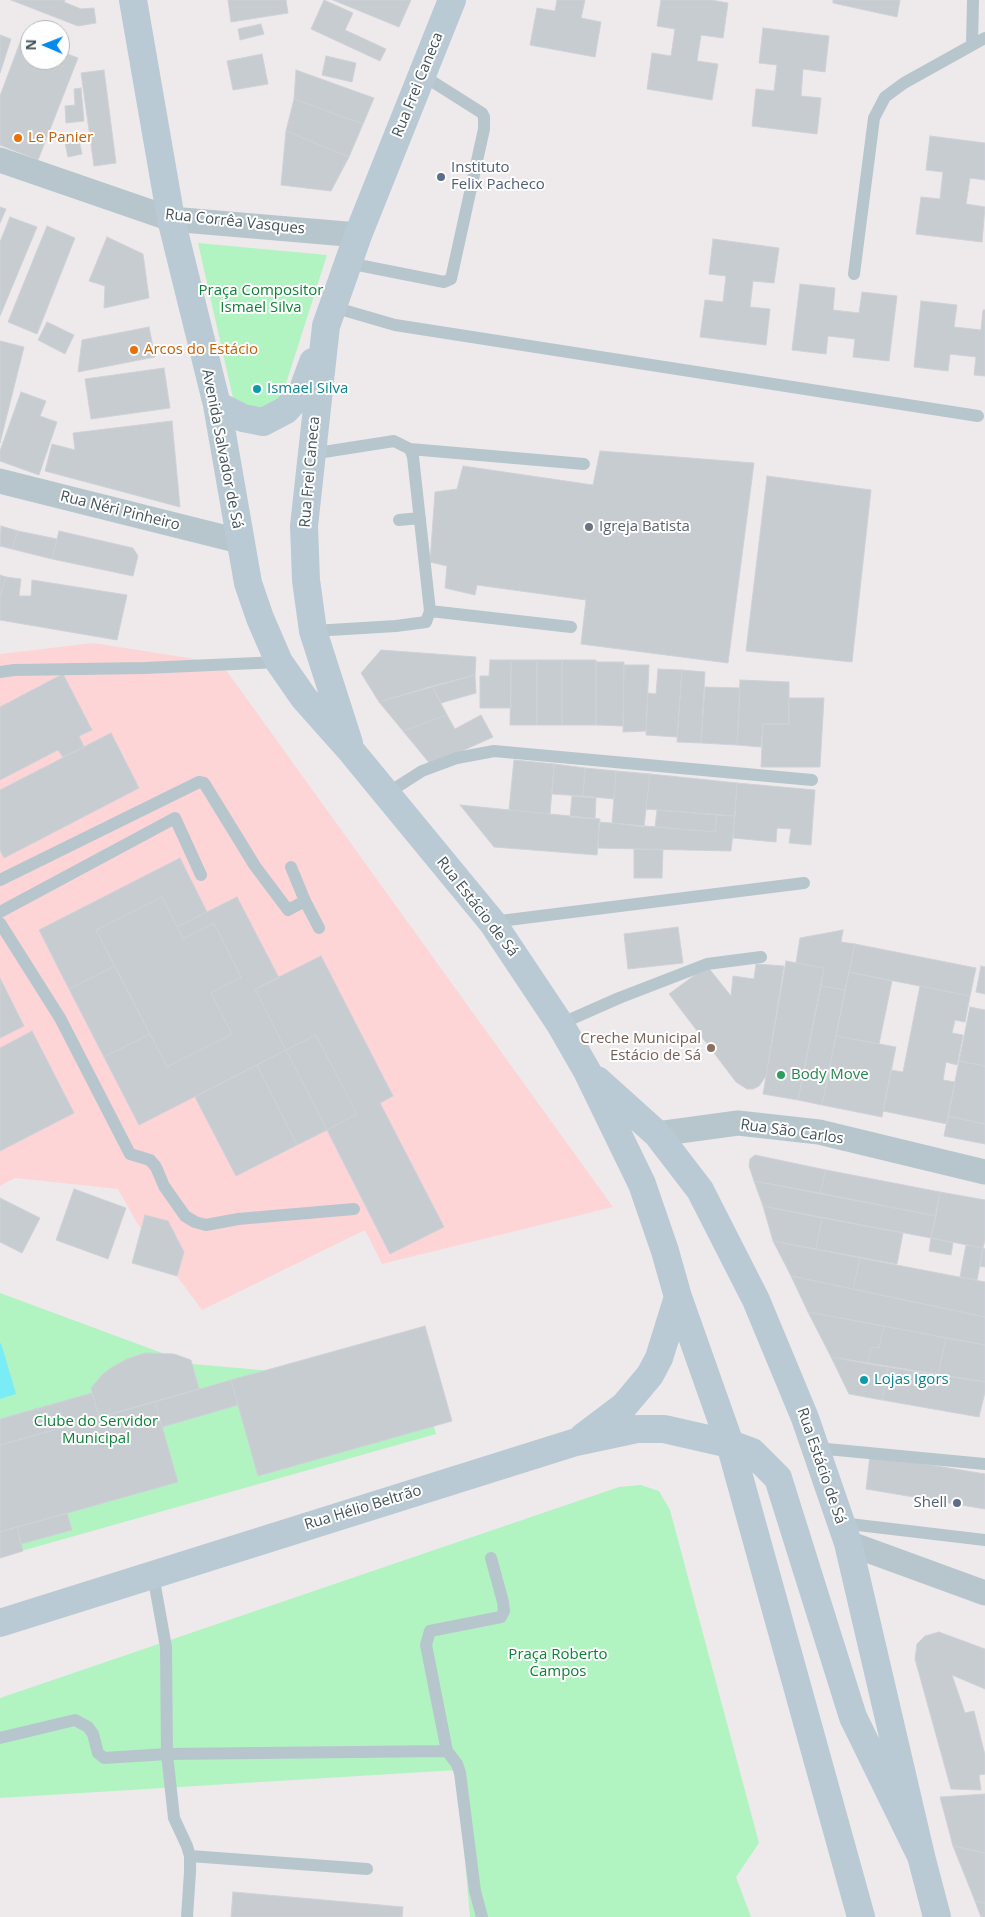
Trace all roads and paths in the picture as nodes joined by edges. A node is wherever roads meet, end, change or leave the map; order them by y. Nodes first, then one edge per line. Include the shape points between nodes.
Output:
1 (133, 0) edge
2 (452, 0) edge
3 (973, 0) edge
4 (985, 38) edge
5 (972, 45) junction
6 (422, 75) junction
7 (0, 160) edge
8 (171, 219) junction
9 (358, 235) junction
10 (348, 263) junction
11 (854, 274) dead end
12 (329, 316) junction
13 (216, 405) junction
14 (978, 416) dead end
15 (410, 449) junction
16 (311, 454) junction
17 (584, 464) dead end
18 (0, 481) edge
19 (420, 518) junction
20 (399, 520) dead end
21 (240, 540) junction
22 (430, 611) junction
23 (571, 627) dead end
24 (313, 631) junction
25 (279, 662) junction
26 (0, 672) edge
27 (352, 752) junction
28 (812, 780) dead end
29 (386, 794) junction
30 (291, 867) dead end
31 (201, 875) dead end
32 (0, 880) edge
33 (804, 883) dead end
34 (305, 901) junction
35 (0, 912) edge
36 (492, 922) junction
37 (0, 923) edge
38 (319, 928) dead end
39 (761, 957) dead end
40 (560, 1024) junction
41 (587, 1072) junction
42 (657, 1134) junction
43 (985, 1172) edge
44 (354, 1209) dead end
45 (678, 1297) junction
46 (576, 1442) junction
47 (730, 1444) junction
48 (816, 1448) junction
49 (985, 1464) edge
50 (845, 1533) junction
51 (985, 1540) edge
52 (491, 1558) dead end
53 (153, 1575) junction
54 (985, 1593) edge
55 (0, 1623) edge
56 (0, 1738) edge
57 (447, 1751) junction
58 (167, 1754) junction
59 (190, 1856) junction
60 (920, 1856) junction
61 (367, 1869) dead end
62 (187, 1917) edge
63 (482, 1917) edge
64 (861, 1917) edge
65 (937, 1917) edge

1 - 8 main road, Avenida Salvador de Sá
2 - 6 main road, Rua Frei Caneca
3 - 5 lane
4 - 5 lane
5 - 11 lane via 885,97 874,118
6 - 9 main road, Rua Frei Caneca
6 - 10 lane via 482,112 484,117 451,280 444,282
7 - 8 street, Rua Corrêa Vasques
8 - 9 street, Rua Corrêa Vasques
8 - 13 main road, Avenida Salvador de Sá
9 - 10 main road, Rua Frei Caneca
10 - 12 main road, Rua Frei Caneca
12 - 13 main road via 302,392 286,410 263,422 243,418
12 - 14 lane
12 - 16 main road, Rua Frei Caneca
13 - 21 main road, Avenida Salvador de Sá
15 - 16 lane via 394,441
15 - 17 lane
15 - 19 lane
16 - 24 main road, Rua Frei Caneca via 304,526 306,580
18 - 21 street, Rua Néri Pinheiro
19 - 20 lane
19 - 22 lane
21 - 25 main road, Avenida Salvador de Sá via 248,583
22 - 23 lane
22 - 24 lane via 426,622
24 - 27 main road, Rua Frei Caneca
25 - 26 lane
25 - 27 main road, Avenida Salvador de Sá via 304,698
27 - 29 main road, Rua Estácio de Sá
28 - 29 lane via 494,751 457,758 422,771
29 - 36 main road, Rua Estácio de Sá
30 - 34 lane
31 - 35 lane via 175,818
32 - 34 lane via 199,782 204,783 255,866 288,910
33 - 36 lane
34 - 38 lane
36 - 40 main road, Rua Estácio de Sá
37 - 44 lane via 60,1018 130,1154 150,1160 185,1216 206,1225 238,1219
39 - 40 lane via 708,964
40 - 41 main road, Rua Estácio de Sá
41 - 42 main road, Rua Estácio de Sá
41 - 45 main road, Rua Estácio de Sá via 642,1184
42 - 43 street, Rua São Carlos via 738,1123 819,1132
42 - 48 main road, Rua Estácio de Sá via 700,1190 745,1278
45 - 46 main road via 659,1358 650,1375 624,1406
45 - 47 main road, Rua Estácio de Sá
46 - 47 main road, Rua Hélio Beltrão via 637,1429 664,1429
46 - 53 main road, Rua Hélio Beltrão
47 - 60 main road, Rua Hélio Beltrão via 752,1452 778,1478 853,1717
47 - 64 main road, Rua Estácio de Sá
48 - 49 lane
48 - 50 main road, Rua Estácio de Sá
50 - 51 lane
50 - 54 street
50 - 60 main road, Rua Estácio de Sá
52 - 57 lane via 503,1602 501,1617 430,1631 426,1644
53 - 55 main road, Rua Hélio Beltrão
53 - 58 lane via 166,1647
56 - 58 lane via 75,1720 88,1727 98,1753 104,1758
57 - 58 lane
57 - 63 lane via 460,1773 475,1891
58 - 59 lane via 174,1818
59 - 61 lane
59 - 62 lane
60 - 65 main road, Rua Estácio de Sá

